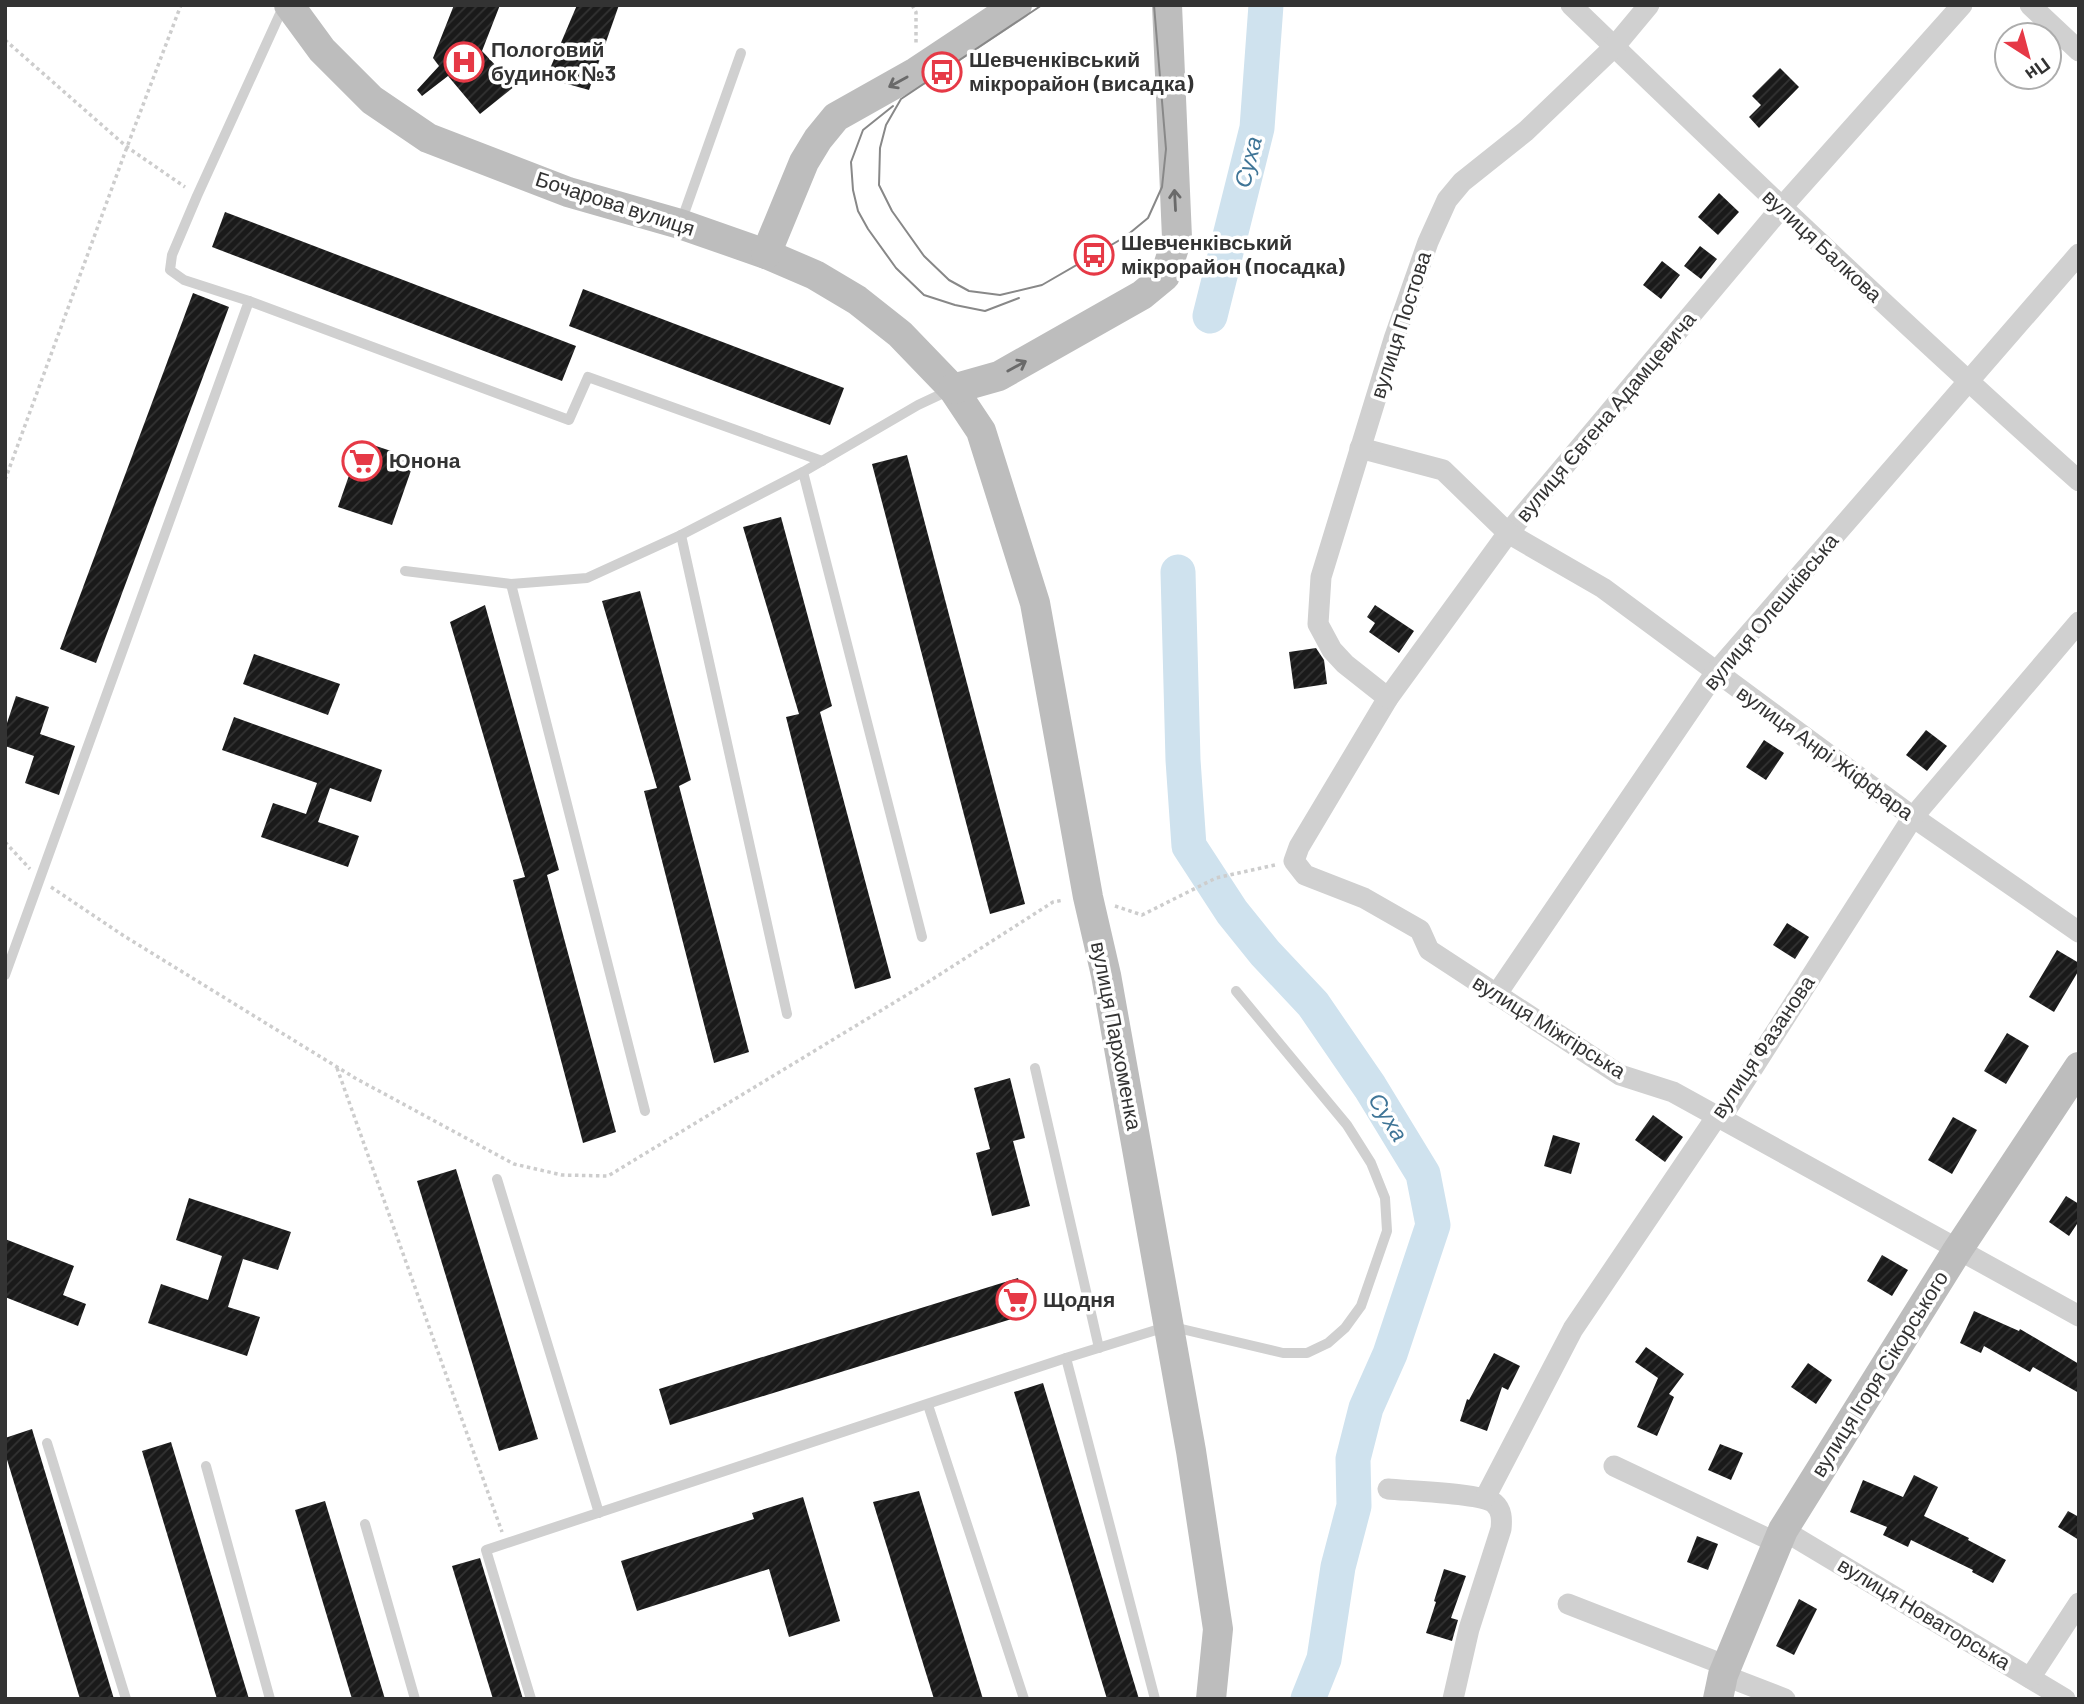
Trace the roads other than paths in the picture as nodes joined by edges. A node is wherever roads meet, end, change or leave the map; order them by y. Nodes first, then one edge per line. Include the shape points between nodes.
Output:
1 (287, 5) edge
2 (1017, 5) edge
3 (1167, 5) edge
4 (1571, 5) edge
5 (1649, 5) edge
6 (1962, 5) edge
7 (2030, 5) edge
8 (1614, 47) junction
9 (2079, 51) edge
10 (741, 53) dead end
11 (1781, 208) junction
12 (680, 225) junction
13 (766, 254) junction
14 (2079, 254) edge
15 (249, 301) junction
16 (1968, 383) junction
17 (953, 389) junction
18 (1360, 448) junction
19 (822, 461) junction
20 (803, 472) junction
21 (2079, 481) edge
22 (1508, 533) junction
23 (681, 535) junction
24 (405, 570) dead end
25 (512, 584) junction
26 (2079, 622) edge
27 (1716, 672) junction
28 (1388, 698) junction
29 (1913, 817) junction
30 (1294, 861) joint
31 (2079, 932) edge
32 (922, 937) dead end
33 (5, 975) edge
34 (1236, 991) dead end
35 (1496, 995) junction
36 (787, 1014) dead end
37 (2079, 1067) edge
38 (1035, 1068) dead end
39 (645, 1111) dead end
40 (1717, 1116) junction
41 (497, 1179) dead end
42 (1957, 1251) junction
43 (2079, 1316) edge
44 (1169, 1326) junction
45 (1099, 1348) junction
46 (1066, 1358) junction
47 (928, 1405) junction
48 (47, 1443) dead end
49 (206, 1466) dead end
50 (1614, 1466) dead end
51 (1388, 1489) dead end
52 (1485, 1498) junction
53 (599, 1513) junction
54 (365, 1524) dead end
55 (1780, 1536) junction
56 (2079, 1603) edge
57 (1568, 1604) dead end
58 (2030, 1678) junction
59 (1723, 1680) edge
60 (126, 1699) edge
61 (270, 1699) edge
62 (415, 1699) edge
63 (531, 1699) edge
64 (1024, 1699) edge
65 (1154, 1699) edge
66 (1211, 1699) edge
67 (1453, 1699) edge
68 (1785, 1699) edge
69 (2065, 1699) edge

1 - 12 street, Бочарова вулиця via 372,100 428,138 568,192
1 - 15 lane via 197,195 170,270 184,280
2 -> 13 street via 916,72 836,117 804,162
17 -> 3 street via 999,376 1142,295 1165,276 1177,238
4 - 8 street, вулиця Балкова
5 - 8 street, вулиця Постова
6 - 11 street, вулиця Євгена Адамцевича
7 - 9 street
8 - 11 street, вулиця Балкова
8 - 18 street, вулиця Постова via 1447,200 1394,339
10 - 12 lane
11 - 16 street, вулиця Балкова
11 - 22 street, вулиця Євгена Адамцевича
12 - 13 street, Бочарова вулиця
13 - 17 street, Бочарова вулиця via 857,300 901,334
14 - 16 street, вулиця Олешківська
15 - 19 lane via 569,420 587,377
15 - 33 lane
16 - 21 street, вулиця Балкова
16 - 27 street, вулиця Олешківська
17 - 19 lane
17 - 44 street, вулиця Пархоменка via 981,431 1035,603
18 - 22 street, вулиця Анрі Жіффара via 1443,470
18 - 28 street, вулиця Постова via 1321,577 1318,625 1345,664
19 - 20 lane
20 - 23 lane
20 - 32 lane
22 - 27 street, вулиця Анрі Жіффара via 1603,588
22 - 28 street, вулиця Євгена Адамцевича
23 - 25 lane via 587,578
23 - 36 lane
24 - 25 lane
25 - 39 lane
26 - 29 street, вулиця Фазанова
27 - 29 street, вулиця Анрі Жіффара
27 - 35 street, вулиця Олешківська
28 - 30 street, вулиця Євгена Адамцевича
29 - 31 street, вулиця Анрі Жіффара
29 - 40 street, вулиця Фазанова via 1726,1110
30 - 35 street, вулиця Міжгірська via 1305,875 1364,898 1420,930 1429,950
34 - 44 lane via 1347,1125 1371,1163 1385,1198 1387,1231 1361,1306 1328,1343 1307,1353 1283,1353
35 - 40 street, вулиця Міжгірська via 1620,1075 1673,1091
37 - 42 street, вулиця Ігоря Сікорського
38 - 45 lane
40 - 42 street, вулиця Міжгірська
40 - 52 street, вулиця Фазанова via 1573,1329
41 - 53 lane
42 - 43 street, вулиця Міжгірська
42 - 55 street, вулиця Ігоря Сікорського
44 - 45 lane
44 - 66 street, вулиця Пархоменка via 1218,1629
45 - 46 lane
46 - 47 lane
46 - 65 lane
47 - 53 lane
47 - 64 lane
48 - 60 lane
49 - 61 lane
50 - 55 street, вулиця Новаторська
51 - 52 street
52 - 67 street via 1499,1509 1501,1529 1469,1629
53 - 63 lane via 486,1550
54 - 62 lane
55 - 58 street, вулиця Новаторська
55 - 59 street, вулиця Ігоря Сікорського
56 - 58 street
57 - 59 street
58 - 69 street, вулиця Новаторська
59 - 68 street

